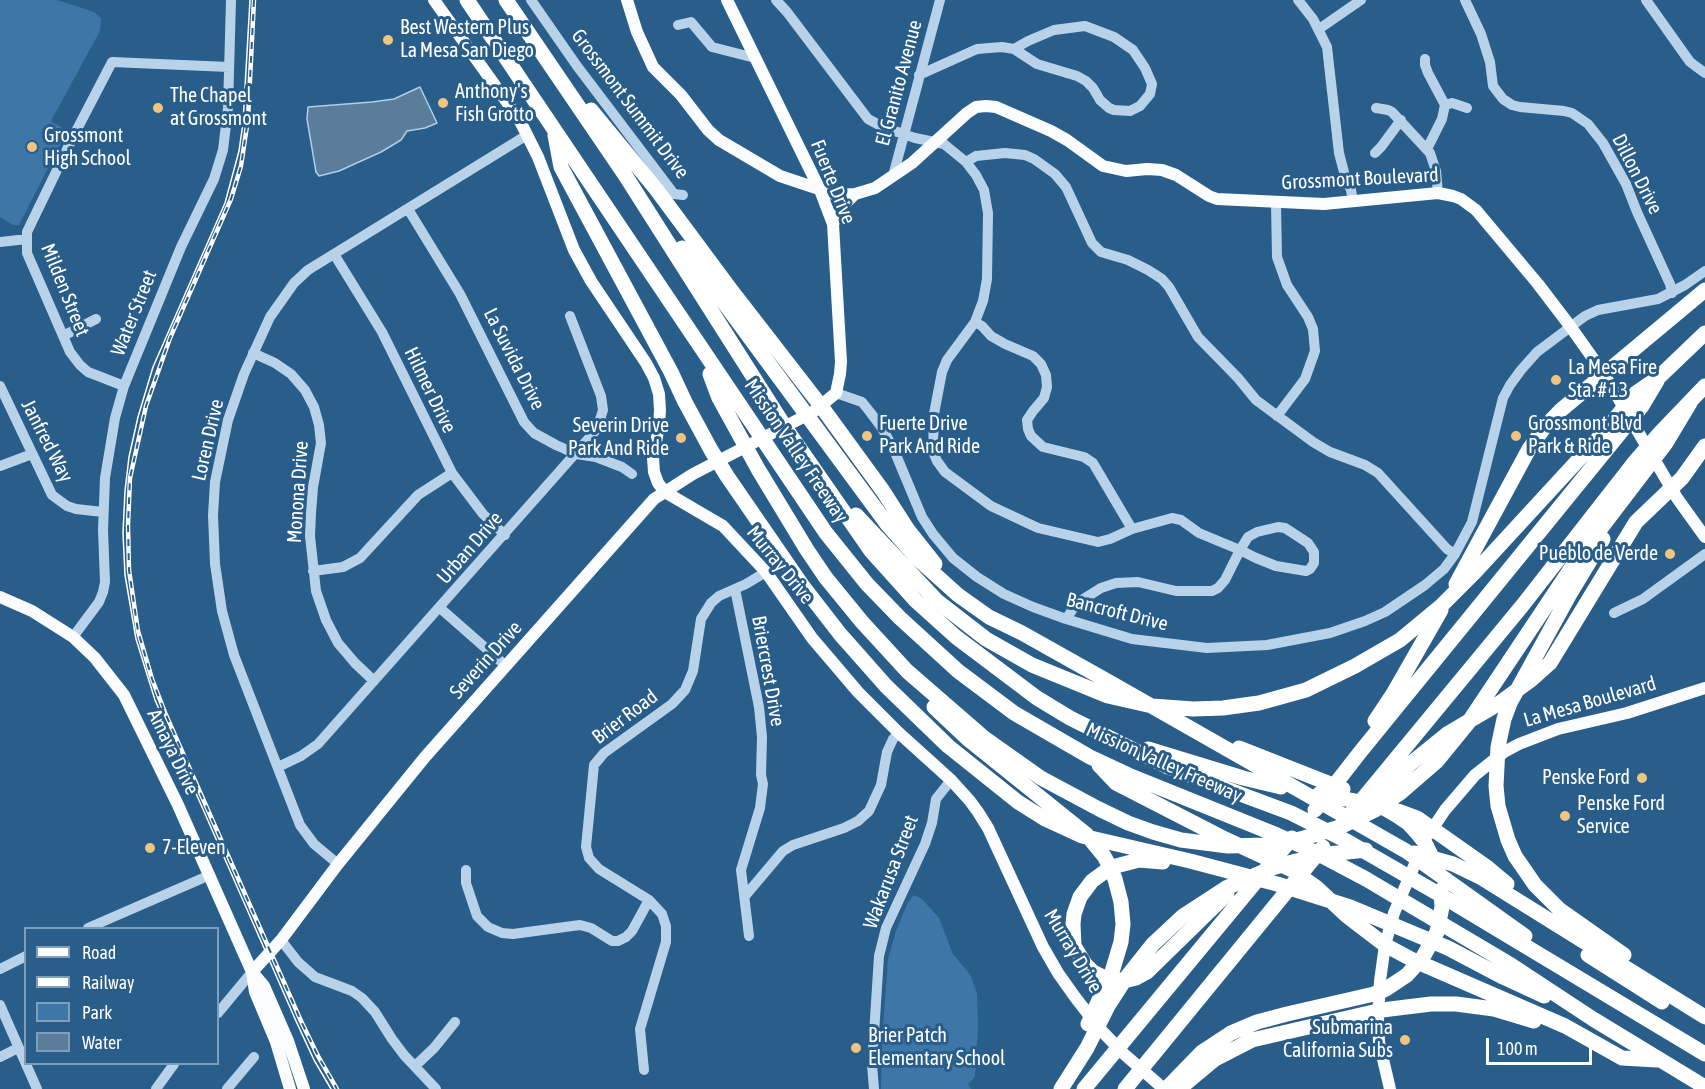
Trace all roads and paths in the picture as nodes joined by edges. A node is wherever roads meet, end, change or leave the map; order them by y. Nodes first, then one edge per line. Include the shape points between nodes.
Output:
1 (231, 0) edge
2 (434, 0) edge
3 (467, 0) edge
4 (506, 0) edge
5 (531, 0) edge
6 (627, 0) edge
7 (727, 0) edge
8 (776, 0) edge
9 (940, 0) edge
10 (1298, 0) edge
11 (1361, 0) edge
12 (1465, 0) edge
13 (1646, 0) edge
14 (678, 25) dead end
15 (1319, 29) junction
16 (532, 37) junction
17 (1014, 49) junction
18 (755, 58) junction
19 (1425, 59) dead end
20 (229, 67) junction
21 (1705, 73) edge
22 (920, 75) junction
23 (1445, 105) junction
24 (1376, 108) dead end
25 (1467, 108) dead end
26 (1401, 120) junction
27 (554, 130) junction
28 (904, 134) junction
29 (527, 135) junction
30 (935, 142) junction
31 (1427, 149) junction
32 (1375, 153) dead end
33 (966, 162) junction
34 (625, 175) junction
35 (893, 176) junction
36 (820, 190) junction
37 (1438, 193) junction
38 (855, 194) junction
39 (683, 195) dead end
40 (1353, 201) junction
41 (1276, 203) junction
42 (408, 209) junction
43 (833, 224) junction
44 (27, 238) junction
45 (0, 242) edge
46 (334, 254) junction
47 (1705, 271) edge
48 (1705, 290) edge
49 (1672, 293) junction
50 (570, 316) dead end
51 (96, 319) dead end
52 (975, 322) junction
53 (1570, 326) junction
54 (1705, 333) edge
55 (63, 336) junction
56 (700, 348) junction
57 (253, 353) junction
58 (1604, 374) junction
59 (0, 386) edge
60 (124, 386) junction
61 (1705, 386) edge
62 (836, 393) junction
63 (817, 409) junction
64 (1277, 416) junction
65 (1607, 438) junction
66 (1663, 439) junction
67 (1705, 446) edge
68 (32, 454) junction
69 (576, 454) junction
70 (718, 461) junction
71 (0, 466) edge
72 (814, 468) junction
73 (452, 473) junction
74 (632, 474) dead end
75 (1634, 485) junction
76 (1671, 489) junction
77 (665, 492) junction
78 (103, 512) junction
79 (1132, 529) junction
80 (505, 535) junction
81 (1705, 537) edge
82 (1240, 550) junction
83 (1455, 554) junction
84 (1705, 554) edge
85 (313, 571) junction
86 (766, 572) junction
87 (735, 589) junction
88 (0, 597) edge
89 (440, 608) junction
90 (1614, 613) dead end
91 (1066, 620) junction
92 (1022, 633) junction
93 (72, 637) junction
94 (880, 643) junction
95 (506, 666) junction
96 (374, 681) junction
97 (1705, 688) edge
98 (1164, 714) junction
99 (899, 734) junction
100 (1105, 736) junction
101 (1361, 751) junction
102 (1090, 757) junction
103 (278, 767) junction
104 (951, 780) junction
105 (1315, 811) junction
106 (1432, 828) junction
107 (1330, 838) junction
108 (338, 864) junction
109 (1213, 867) junction
110 (466, 870) dead end
111 (210, 875) junction
112 (745, 896) junction
113 (649, 900) junction
114 (90, 927) edge
115 (749, 936) dead end
116 (281, 940) junction
117 (1385, 945) junction
118 (24, 957) edge
119 (0, 969) edge
120 (252, 972) junction
121 (0, 1005) edge
122 (1705, 1010) edge
123 (219, 1012) edge
124 (1705, 1017) edge
125 (1593, 1019) junction
126 (1648, 1021) junction
127 (455, 1022) dead end
128 (1705, 1029) edge
129 (1084, 1044) junction
130 (1598, 1045) junction
131 (18, 1048) junction
132 (1705, 1054) edge
133 (0, 1057) edge
134 (254, 1057) dead end
135 (24, 1061) edge
136 (1662, 1061) junction
137 (26, 1065) edge
138 (173, 1065) edge
139 (415, 1066) junction
140 (644, 1070) dead end
141 (1190, 1072) junction
142 (1705, 1087) edge
143 (37, 1089) edge
144 (156, 1089) edge
145 (227, 1089) edge
146 (290, 1089) edge
147 (304, 1089) edge
148 (436, 1089) edge
149 (874, 1089) edge
150 (1060, 1089) edge
151 (1084, 1089) edge
152 (1125, 1089) edge
153 (1165, 1089) edge
154 (1179, 1089) edge
155 (1390, 1089) edge

1 - 20 street, Water Street
2 - 29 main road
3 - 27 highway, Mission Valley Freeway
4 - 16 highway, Mission Valley Freeway
5 - 39 street, Grossmont Summit Drive via 674,194
6 - 36 main road, Grossmont Boulevard via 652,67 681,95 708,130 780,176
7 - 18 main road, Fuerte Drive
8 - 28 street via 864,115 878,125
9 - 22 street, El Granito Avenue
10 - 15 street
11 - 15 street
12 - 49 street, Dillon Drive via 1490,62 1493,86 1503,99 1520,107 1572,113 1604,143 1626,184
13 - 21 street via 1690,62
14 - 18 street via 691,22 712,48
15 - 40 street via 1328,54 1339,153
16 - 34 highway, Mission Valley Freeway
16 - 63 highway via 656,189
17 - 17 street via 1037,64 1077,76 1114,110 1137,108 1148,99 1152,89 1133,50 1096,29 1085,26 1053,30
17 - 22 street via 977,49
18 - 36 main road, Fuerte Drive
19 - 23 street
20 - 44 street, Milden Street via 111,62 30,224
20 - 60 street, Water Street via 223,150 214,180 181,246
22 - 28 street, El Granito Avenue
23 - 25 street
23 - 31 street
24 - 26 street via 1388,110
26 - 31 street
26 - 32 street
27 - 56 highway, Mission Valley Freeway
27 - 70 highway via 561,167
28 - 30 street
28 - 35 street, El Granito Avenue
29 - 42 street, Loren Drive
29 - 77 main road via 574,250 654,378 660,426 654,472
30 - 33 street via 950,147
30 - 35 main road, Grossmont Boulevard
30 - 41 main road, Grossmont Boulevard via 971,110 991,106 1051,131 1103,166 1126,171 1162,170 1217,199
31 - 37 street
33 - 52 street via 984,190 988,213 987,279
33 - 64 street via 976,156 1025,155 1055,174 1066,187 1092,243 1101,252 1128,260 1162,279 1203,343
34 - 72 highway, Mission Valley Freeway
34 - 92 highway via 899,539 958,594 989,617
35 - 38 main road, Grossmont Boulevard via 875,188
36 - 38 main road, Grossmont Boulevard via 837,195
36 - 43 main road, Fuerte Drive
37 - 40 main road, Grossmont Boulevard
37 - 53 main road, Grossmont Boulevard via 1454,196 1476,210
38 - 43 main road via 840,208
40 - 41 main road, Grossmont Boulevard
41 - 64 street via 1277,257 1287,285 1313,329 1315,351 1305,379
42 - 46 street, Loren Drive
42 - 69 street, La Suvida Drive via 460,294 524,422 534,433
43 - 62 main road, Fuerte Drive via 841,362
44 - 45 street
44 - 55 street, Milden Street via 27,253
46 - 57 street, Loren Drive via 289,289
46 - 73 street, Hilmer Drive via 381,332
47 - 49 street, Bancroft Drive
48 - 58 highway
49 - 53 street, Bancroft Drive via 1598,310
50 - 69 street, Urban Drive via 603,403 597,429
51 - 55 street
52 - 79 street via 990,336 1033,356 1041,364 1047,387 1028,420 1031,436 1043,447 1093,463
52 - 79 street via 942,372 933,419 934,454 941,467 991,507 1038,528 1098,542
53 - 58 main road, Grossmont Boulevard
53 - 83 street, Bancroft Drive via 1538,352 1510,385 1500,408 1472,522
54 - 65 highway via 1658,378
55 - 60 street, Milden Street via 80,365 96,376
56 - 94 highway via 719,398 788,520 826,578
56 - 102 highway, Mission Valley Freeway via 826,533 867,584 958,671 1014,713
57 - 85 street, Monona Drive via 275,363 299,382 318,418 320,452 310,513
57 - 103 street, Loren Drive via 228,420 220,455 215,482 214,545 220,602 231,644
58 - 76 main road, Grossmont Boulevard
58 - 101 highway via 1561,410 1529,449 1404,676 1366,735
59 - 68 street, Janfred Way
60 - 78 street, Water Street via 105,478
61 - 66 highway
62 - 63 main road, Severin Drive
62 - 91 street, Bancroft Drive via 862,402 870,412 894,450 922,517 953,558 1004,594
63 - 70 main road, Severin Drive
63 - 92 highway via 939,569 976,603
64 - 83 street via 1321,447 1378,473
65 - 72 highway via 1441,606 1400,640 1306,690 1223,708 1152,706 1108,696 1032,665 986,639 937,601
65 - 101 highway
66 - 75 highway
66 - 107 highway via 1633,464 1522,606
67 - 76 highway
68 - 71 street
68 - 78 street, Janfred Way via 52,495 76,509
69 - 74 street, La Suvida Drive via 604,460
69 - 80 street, Urban Drive
70 - 77 main road, Severin Drive
70 - 109 highway via 840,634 911,712 966,761 1018,802 1082,836
72 - 100 highway, Mission Valley Freeway via 871,551 956,638 1037,698
73 - 80 street, Hilmer Drive via 483,514
73 - 85 street via 418,495 360,558 343,567
75 - 94 highway via 1576,561 1454,742 1420,778 1375,810 1304,838 1228,846 1181,840 1128,823 1041,778 983,737
75 - 122 highway via 1510,703 1498,747 1497,796 1502,824 1515,856 1549,900
76 - 81 main road, Grossmont Boulevard
76 - 107 highway via 1636,522 1550,663 1498,704 1447,734
77 - 86 main road, Murray Drive via 723,526
77 - 95 main road, Severin Drive
78 - 93 street, Water Street via 103,592
79 - 82 street via 1177,519
80 - 89 street, Urban Drive
82 - 82 street via 1276,566 1306,572 1315,559 1311,545 1278,527 1248,537
82 - 91 street via 1225,580 1212,591 1116,583 1077,603
83 - 91 street, Bancroft Drive via 1425,585 1384,612 1349,627 1295,641 1207,648 1132,639
84 - 90 street via 1643,599
85 - 96 street, Monona Drive via 321,608 332,632 346,654
86 - 87 street, Brier Road
86 - 99 main road, Murray Drive via 812,638
87 - 112 street, Briercrest Drive via 762,737 760,808 741,870
87 - 113 street, Brier Road via 715,599 703,615 693,671 681,695 604,753 594,765 586,847 589,858
88 - 93 main road, Amaya Drive via 32,611
89 - 95 street
89 - 96 street, Urban Drive
92 - 98 highway
93 - 111 main road, Amaya Drive via 95,658 124,695
94 - 129 highway via 913,687 947,720 1074,823 1104,855 1122,910 1121,942
95 - 108 main road, Severin Drive
96 - 103 street, Urban Drive via 318,744
97 - 106 main road, La Mesa Boulevard via 1627,713 1558,729 1519,744 1475,776
98 - 106 highway via 1255,755 1417,818
98 - 126 highway via 1430,867 1523,934 1587,973
99 - 104 main road, Murray Drive
99 - 112 street via 887,752 881,785 869,811 844,828 783,851
100 - 126 highway, Mission Valley Freeway via 1168,766 1291,813 1370,853
100 - 141 highway via 1243,778 1384,808 1408,823 1425,843 1436,866 1442,907 1437,932 1407,975 1374,994 1257,1022 1231,1033 1203,1052
101 - 105 highway
102 - 117 highway via 1116,783 1292,870
102 - 125 highway, Mission Valley Freeway via 1315,852 1511,965
103 - 108 street, Loren Drive via 303,832
104 - 149 street, Wakarusa Street via 936,799 925,844 891,916 881,948 874,1018
104 - 153 main road, Murray Drive via 978,812 1042,947 1075,997 1124,1054
105 - 109 highway via 1147,972 1124,981 1102,977 1085,964 1074,946 1073,924 1076,907 1092,880 1107,870 1139,860
105 - 151 highway
106 - 117 main road, La Mesa Boulevard via 1405,884
106 - 128 highway via 1488,868 1576,947
107 - 152 highway
108 - 116 main road, Severin Drive
109 - 125 highway via 1350,907 1422,936
110 - 113 street via 466,883 477,916 502,933 580,925 618,941 632,931
111 - 114 street
111 - 120 main road, Amaya Drive
112 - 115 street, Briercrest Drive
113 - 140 street, Brier Road via 662,914 667,934 640,1029
116 - 120 main road, Severin Drive
116 - 139 street via 315,976 362,998
117 - 130 highway via 1565,1026
117 - 155 main road, La Mesa Boulevard via 1378,1019
118 - 119 street
120 - 123 street, Severin Drive
120 - 146 main road, Amaya Drive via 255,992
120 - 147 main road, Amaya Drive via 264,986
121 - 131 street
124 - 129 highway via 1468,870 1424,855 1358,851 1272,868 1226,888 1183,916 1153,944 1126,978
125 - 136 highway, Mission Valley Freeway
126 - 132 highway, Mission Valley Freeway
127 - 139 street
129 - 150 highway
130 - 136 highway via 1622,1058
130 - 141 highway via 1494,1009 1431,1004 1382,1010 1252,1040
131 - 133 street
131 - 135 street
134 - 145 street
136 - 142 highway, Mission Valley Freeway
137 - 143 street
138 - 144 street
139 - 148 street
141 - 153 highway
141 - 154 highway

